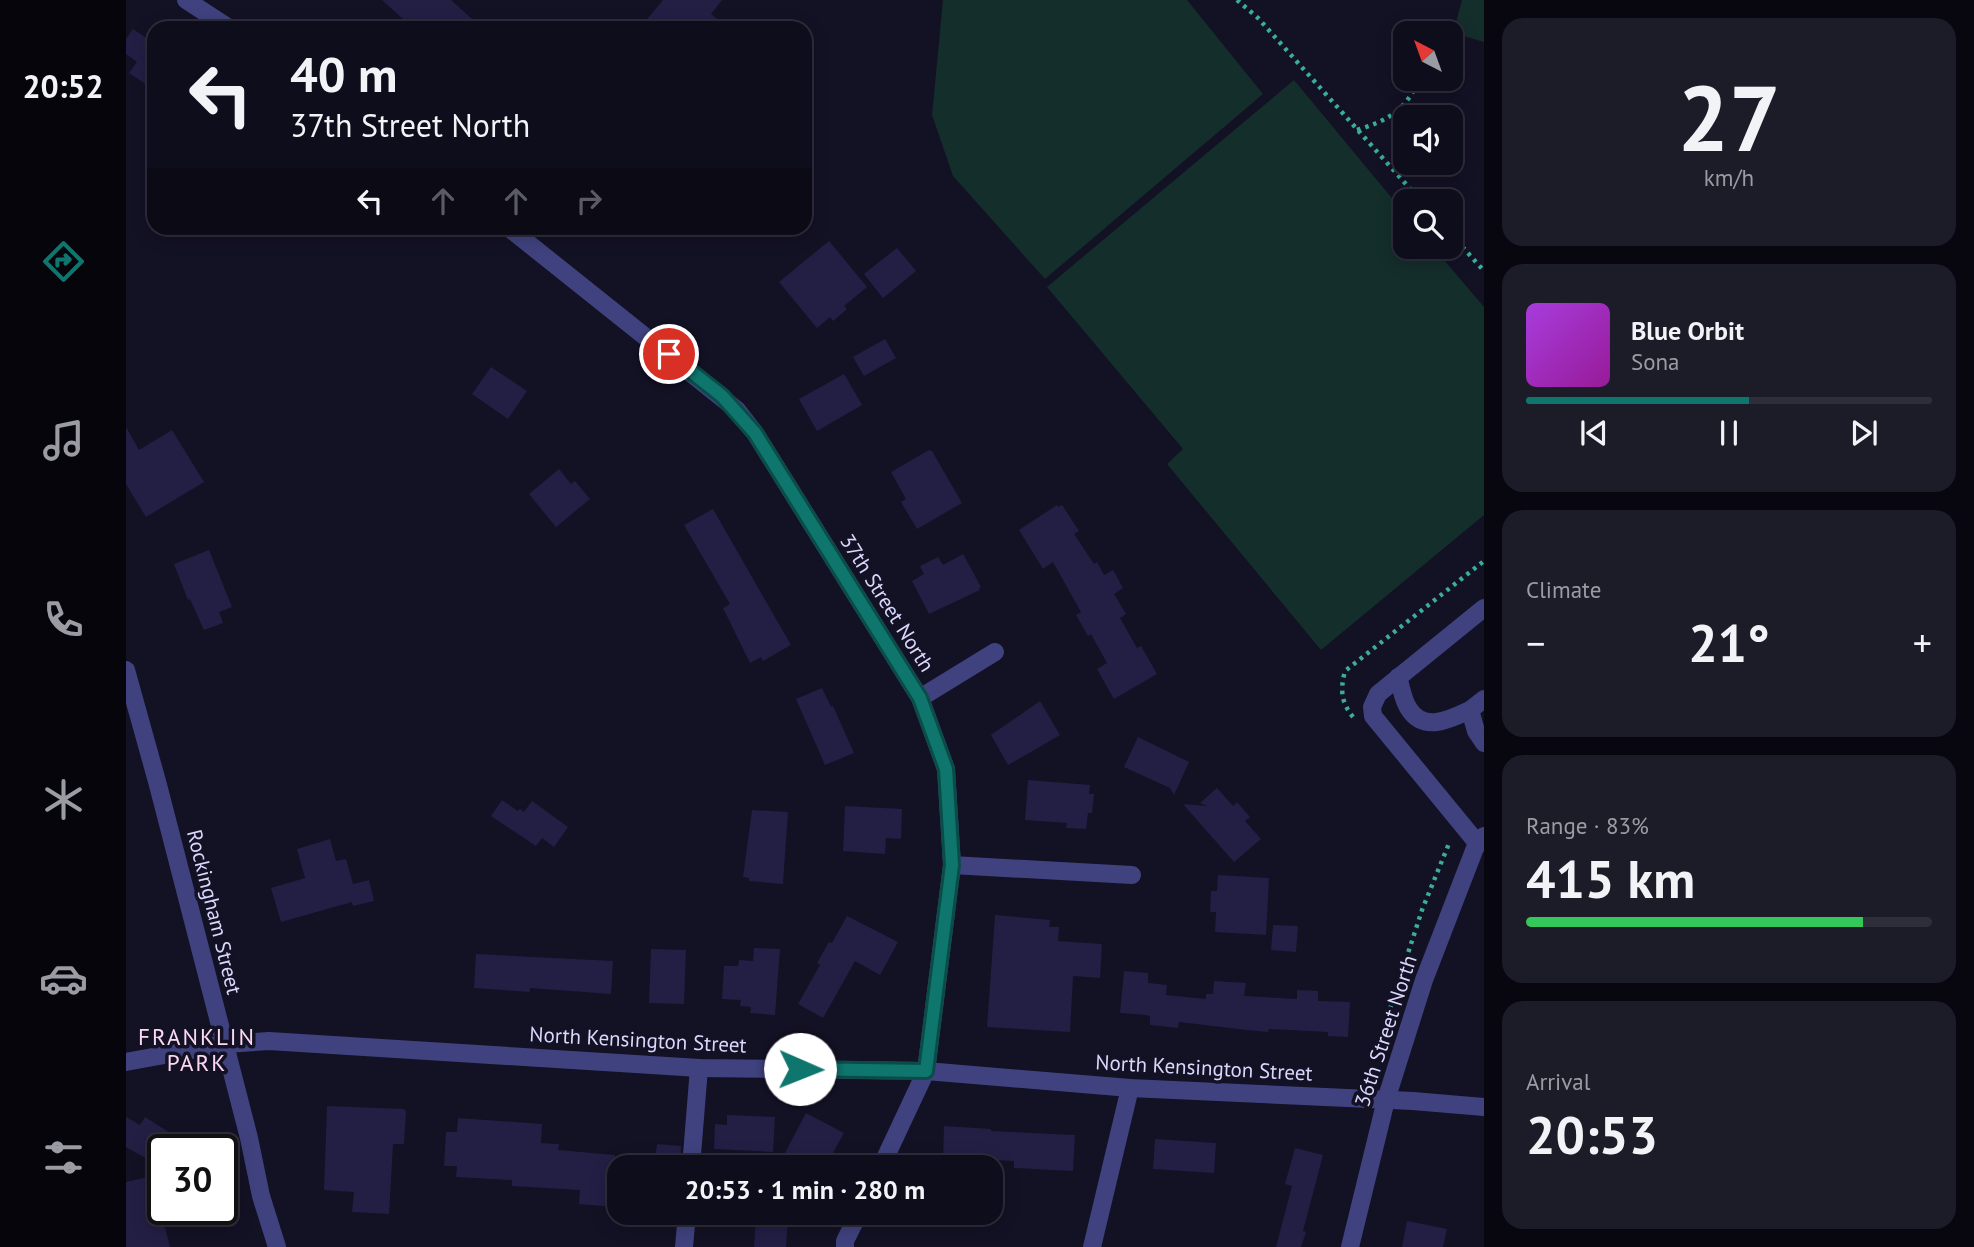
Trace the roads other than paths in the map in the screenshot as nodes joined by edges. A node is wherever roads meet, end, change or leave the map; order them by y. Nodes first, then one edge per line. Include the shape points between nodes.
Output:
1 (186, 0) edge
2 (218, 21) edge
3 (518, 235) edge
4 (1484, 608) edge
5 (995, 652) dead end
6 (126, 670) edge
7 (1398, 677) junction
8 (920, 698) junction
9 (1477, 704) edge
10 (1484, 743) edge
11 (1481, 840) edge
12 (952, 865) junction
13 (1132, 875) dead end
14 (225, 1044) junction
15 (126, 1062) edge
16 (699, 1068) junction
17 (926, 1071) junction
18 (1130, 1088) junction
19 (1386, 1100) junction
20 (1484, 1107) edge
21 (692, 1155) edge
22 (887, 1155) edge
23 (686, 1225) edge
24 (853, 1225) edge
25 (684, 1245) edge
26 (277, 1247) edge
27 (845, 1247) edge
28 (1092, 1247) edge
29 (1350, 1247) edge

1 - 2 street
3 - 8 street, 37th Street North via 722,396 755,433
4 - 7 street
5 - 8 street
6 - 14 street, Rockingham Street
7 - 9 street via 1409,710 1423,721 1443,723
7 - 11 street via 1378,694 1373,716
8 - 12 street, 37th Street North via 946,769
9 - 10 street via 1476,732
11 - 19 street, 36th Street North via 1424,980
12 - 13 street
12 - 17 street, 37th Street North
14 - 15 street, North Kensington Street
14 - 16 street, North Kensington Street via 269,1041
14 - 26 street, Rockingham Street
16 - 17 street, North Kensington Street
16 - 21 street
17 - 18 street, North Kensington Street
17 - 22 street, 37th Street North
18 - 19 street, North Kensington Street
18 - 28 street
19 - 20 street, North Kensington Street
19 - 29 street, 36th Street North
23 - 25 street
24 - 27 street

